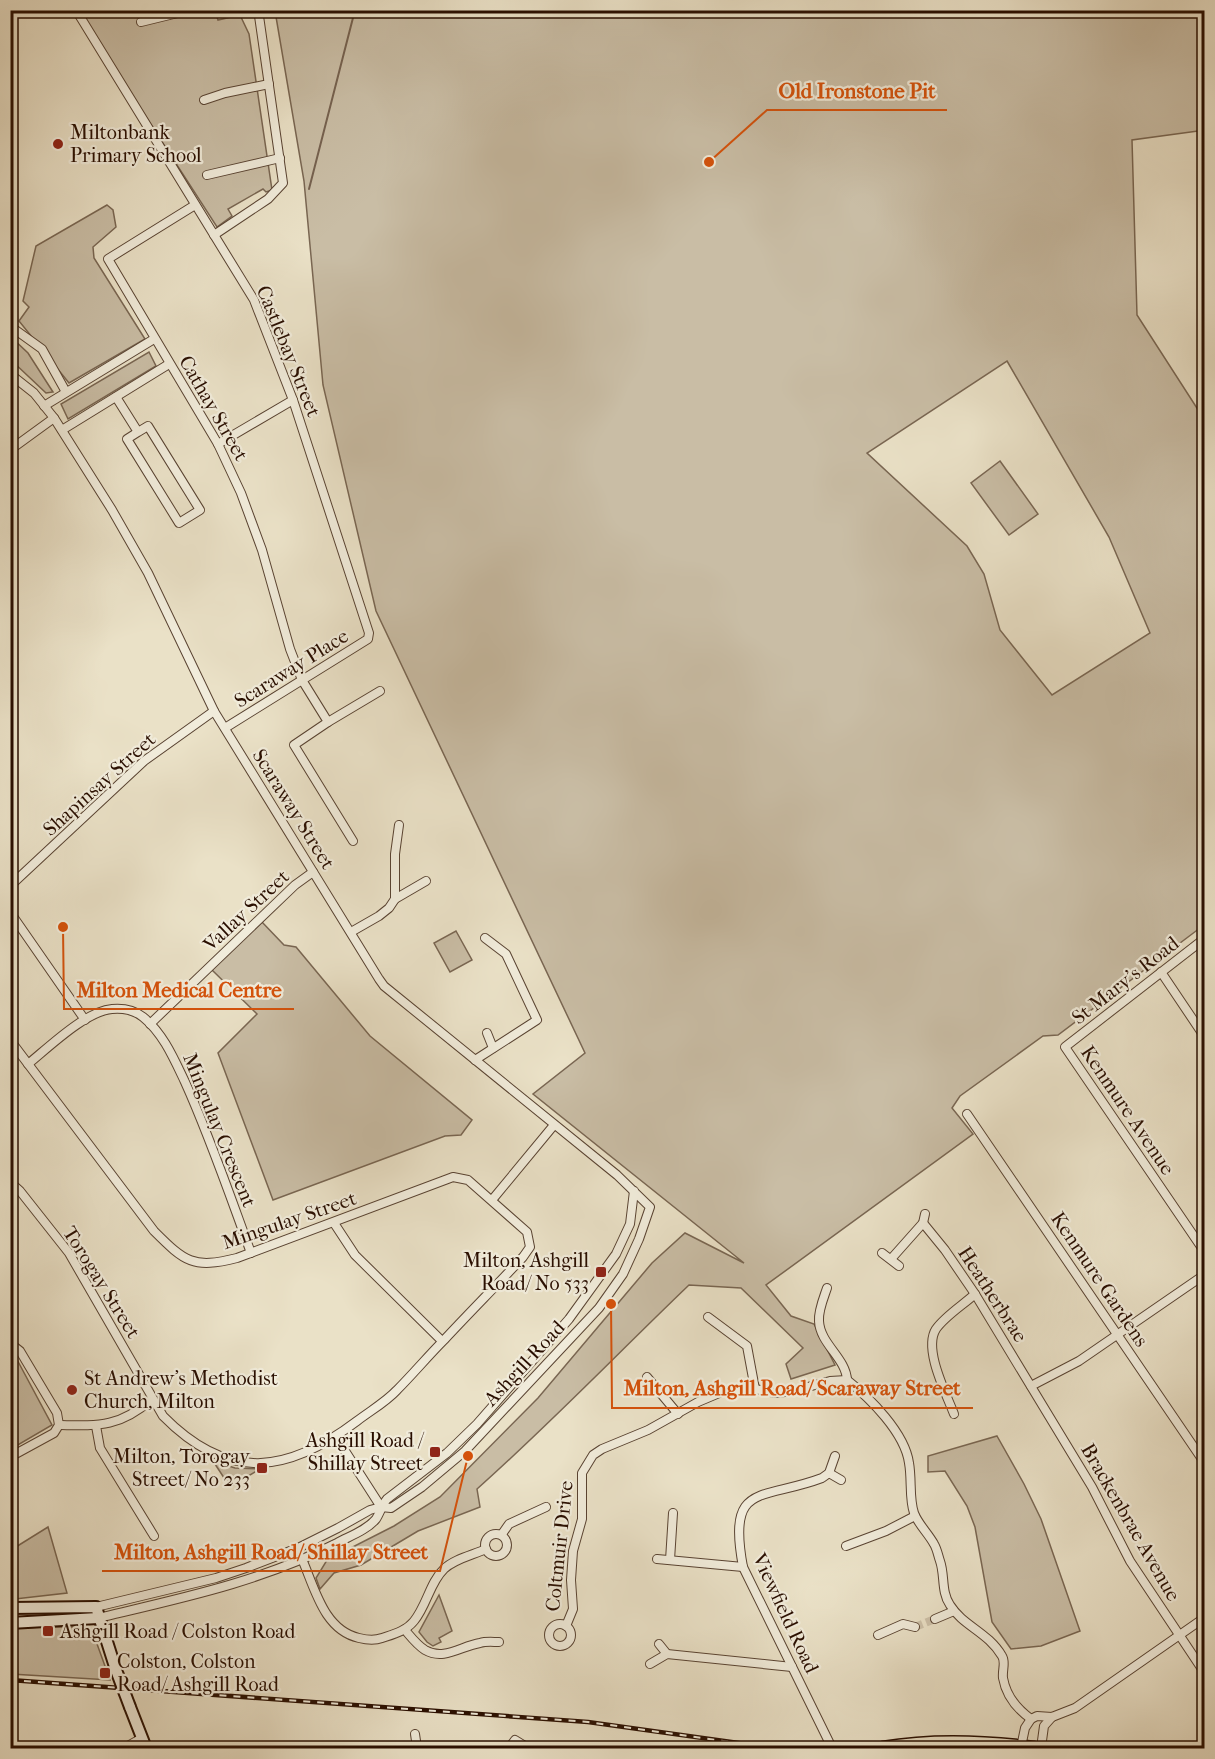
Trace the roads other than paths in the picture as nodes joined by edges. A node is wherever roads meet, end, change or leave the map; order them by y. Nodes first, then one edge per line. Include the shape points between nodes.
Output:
1 (76, 10) edge
2 (190, 10) edge
3 (253, 10) edge
4 (141, 22) dead end
5 (269, 84) junction
6 (204, 100) dead end
7 (280, 158) junction
8 (207, 175) dead end
9 (195, 205) junction
10 (214, 235) junction
11 (10, 326) edge
12 (154, 339) junction
13 (169, 364) junction
14 (10, 374) edge
15 (66, 392) junction
16 (116, 397) junction
17 (293, 400) junction
18 (44, 406) junction
19 (54, 418) junction
20 (62, 430) junction
21 (138, 432) junction
22 (218, 444) junction
23 (10, 450) edge
24 (369, 633) joint
25 (302, 680) junction
26 (380, 691) dead end
27 (214, 711) junction
28 (328, 722) junction
29 (225, 728) junction
30 (399, 825) dead end
31 (353, 841) dead end
32 (313, 872) junction
33 (426, 881) dead end
34 (10, 886) edge
35 (395, 899) junction
36 (10, 912) edge
37 (351, 932) junction
38 (485, 938) dead end
39 (1204, 939) edge
40 (1161, 972) junction
41 (84, 1020) junction
42 (150, 1024) junction
43 (487, 1033) dead end
44 (1204, 1036) edge
45 (10, 1040) edge
46 (1065, 1047) joint
47 (493, 1048) junction
48 (475, 1060) junction
49 (28, 1064) junction
50 (967, 1114) dead end
51 (554, 1125) junction
52 (10, 1182) edge
53 (634, 1191) junction
54 (492, 1200) junction
55 (925, 1214) dead end
56 (334, 1223) junction
57 (922, 1223) junction
58 (1204, 1251) edge
59 (251, 1253) junction
60 (882, 1254) dead end
61 (891, 1260) junction
62 (899, 1266) dead end
63 (1204, 1275) edge
64 (827, 1288) dead end
65 (975, 1294) junction
66 (708, 1317) dead end
67 (1119, 1336) junction
68 (442, 1341) junction
69 (10, 1343) edge
70 (647, 1377) dead end
71 (847, 1380) junction
72 (1031, 1386) junction
73 (754, 1389) junction
74 (152, 1399) junction
75 (955, 1409) dead end
76 (678, 1414) junction
77 (59, 1425) junction
78 (96, 1426) junction
79 (336, 1437) junction
80 (835, 1456) dead end
81 (10, 1457) edge
82 (1204, 1462) edge
83 (829, 1473) junction
84 (841, 1480) dead end
85 (381, 1507) junction
86 (546, 1507) dead end
87 (673, 1513) dead end
88 (915, 1516) junction
89 (502, 1534) junction
90 (154, 1536) dead end
91 (846, 1546) dead end
92 (486, 1550) junction
93 (302, 1559) junction
94 (657, 1559) dead end
95 (670, 1560) junction
96 (743, 1567) junction
97 (10, 1608) edge
98 (954, 1611) junction
99 (97, 1612) junction
100 (1204, 1618) edge
101 (935, 1619) tunnel mouth
102 (10, 1623) edge
103 (566, 1626) dead end
104 (915, 1627) tunnel mouth
105 (405, 1630) junction
106 (878, 1635) dead end
107 (1179, 1635) junction
108 (499, 1642) dead end
109 (659, 1644) dead end
110 (666, 1654) junction
111 (650, 1664) dead end
112 (792, 1667) junction
113 (1204, 1672) edge
114 (1052, 1717) junction
115 (1030, 1719) junction
116 (415, 1734) dead end
117 (144, 1743) edge
118 (1021, 1747) junction
119 (88, 1749) edge
120 (104, 1749) edge
121 (124, 1749) edge
122 (417, 1749) edge
123 (509, 1749) edge
124 (528, 1749) edge
125 (832, 1749) edge
126 (883, 1749) edge
127 (1034, 1749) edge
128 (1041, 1749) edge

1 - 9 street, Castlebay Street
2 - 4 street
3 - 5 street via 258,16
5 - 6 street
5 - 7 street
7 - 8 street
7 - 10 street via 283,183 268,199
9 - 10 street, Castlebay Street
9 - 12 street, Cathay Street via 108,259
10 - 17 street, Castlebay Street via 254,300
11 - 15 street via 42,349
12 - 13 street, Cathay Street
12 - 15 street
13 - 16 street
13 - 22 street, Cathay Street
14 - 18 street, Scaraway Street
15 - 18 street
16 - 20 street
16 - 21 street
17 - 22 street
17 - 24 street, Castlebay Street
18 - 19 street, Scaraway Street
19 - 20 street, Scaraway Street
19 - 23 street
20 - 27 street, Scaraway Street via 147,573
21 - 21 street via 148,426 200,510 179,523 127,439
22 - 25 street, Cathay Street via 262,550
24 - 25 street, Scaraway Place via 368,639
25 - 28 street, Cathay Street
25 - 29 street, Scaraway Place
26 - 28 street
27 - 29 street, Scaraway Street
27 - 34 street, Shapinsay Street via 144,761
28 - 31 street via 294,745
29 - 32 street, Scaraway Street
30 - 35 street
32 - 37 street, Scaraway Street
32 - 42 street, Vallay Street
33 - 35 street
35 - 37 street via 379,916
36 - 41 street
37 - 48 street, Scaraway Street via 384,986
38 - 47 street via 506,954 537,1020
39 - 40 street, St Mary's Road
40 - 44 street
40 - 46 street, St Mary's Road
41 - 42 street, Mingulay Crescent via 111,1009 131,1010
41 - 49 street, Mingulay Crescent
42 - 59 street, Mingulay Crescent via 169,1049 201,1117
43 - 47 street
45 - 49 street, Mingulay Street
46 - 58 street, Kenmure Avenue
47 - 48 street
48 - 51 street, Scaraway Street
49 - 59 street, Mingulay Street via 153,1231 173,1250 193,1262 212,1265
50 - 67 street, Kenmure Gardens
51 - 53 street, Scaraway Street
51 - 54 street
52 - 74 street, Torogay Street via 69,1253
53 - 85 street, Ashgill Road via 630,1224 616,1254 569,1319 447,1454
53 - 85 street, Ashgill Road via 650,1207 623,1274 599,1308 465,1451 410,1496 391,1508
54 - 56 street, Mingulay Street via 468,1180 453,1178
54 - 68 street, Torogay Street via 527,1232 530,1247
55 - 57 street
56 - 59 street, Mingulay Street
56 - 68 street via 355,1255
57 - 61 street
57 - 65 street, Heatherbrae
60 - 61 street
61 - 62 street
63 - 67 street
64 - 71 street via 819,1321 826,1342 847,1370
65 - 72 street, Heatherbrae
65 - 75 street via 937,1327 931,1339 931,1352
66 - 73 street via 747,1346
67 - 72 street
67 - 82 street, Kenmure Gardens
68 - 79 street, Torogay Street via 396,1392
69 - 77 street via 20,1351 34,1374 57,1413
70 - 76 street
71 - 73 street, Coltmuir Drive via 776,1393
71 - 88 street via 866,1394 899,1438 909,1459
72 - 107 street, Brackenbrae Avenue via 1092,1487 1130,1561
73 - 76 street, Coltmuir Drive via 724,1391
74 - 78 street via 127,1419
74 - 79 street, Torogay Street via 179,1432 206,1452 240,1462 281,1460
76 - 103 street, Coltmuir Drive via 602,1449 586,1463 582,1473 582,1519 573,1551 573,1609
77 - 78 street
77 - 81 street via 54,1433
78 - 90 street via 100,1448
79 - 85 street
80 - 83 street
83 - 84 street
83 - 96 street, Viewfield Road via 817,1480 764,1493 747,1503 738,1526
85 - 93 street, Ashgill Road via 376,1518 360,1531
85 - 99 street, Ashgill Road via 298,1548 246,1568
86 - 89 street via 509,1524
87 - 95 street
88 - 91 street
88 - 98 street via 935,1545 943,1585
89 - 92 street via 488,1536
89 - 92 street via 508,1544 506,1551 495,1556
92 - 105 street via 447,1566 418,1616
93 - 99 street, Ashgill Road via 224,1588
93 - 105 street via 325,1612 341,1631 376,1640
94 - 95 street
95 - 96 street
96 - 112 street, Viewfield Road
97 - 99 street, Ashgill Road
98 - 101 street
98 - 115 street via 991,1640 1004,1659 1003,1678 1011,1699
99 - 102 street, Ashgill Road
99 - 117 street, bridge
100 - 107 street
104 - 106 street via 903,1624
105 - 108 street via 420,1646 436,1654 480,1642
107 - 113 street, Brackenbrae Avenue
107 - 114 street via 1075,1708
109 - 110 street
110 - 111 street
110 - 112 street
112 - 125 street, Viewfield Road
114 - 115 street
114 - 128 street via 1044,1726
115 - 118 street
116 - 122 street
117 - 121 street
118 - 126 main road via 937,1744
118 - 127 main road
119 - 120 street
123 - 124 street via 516,1740

